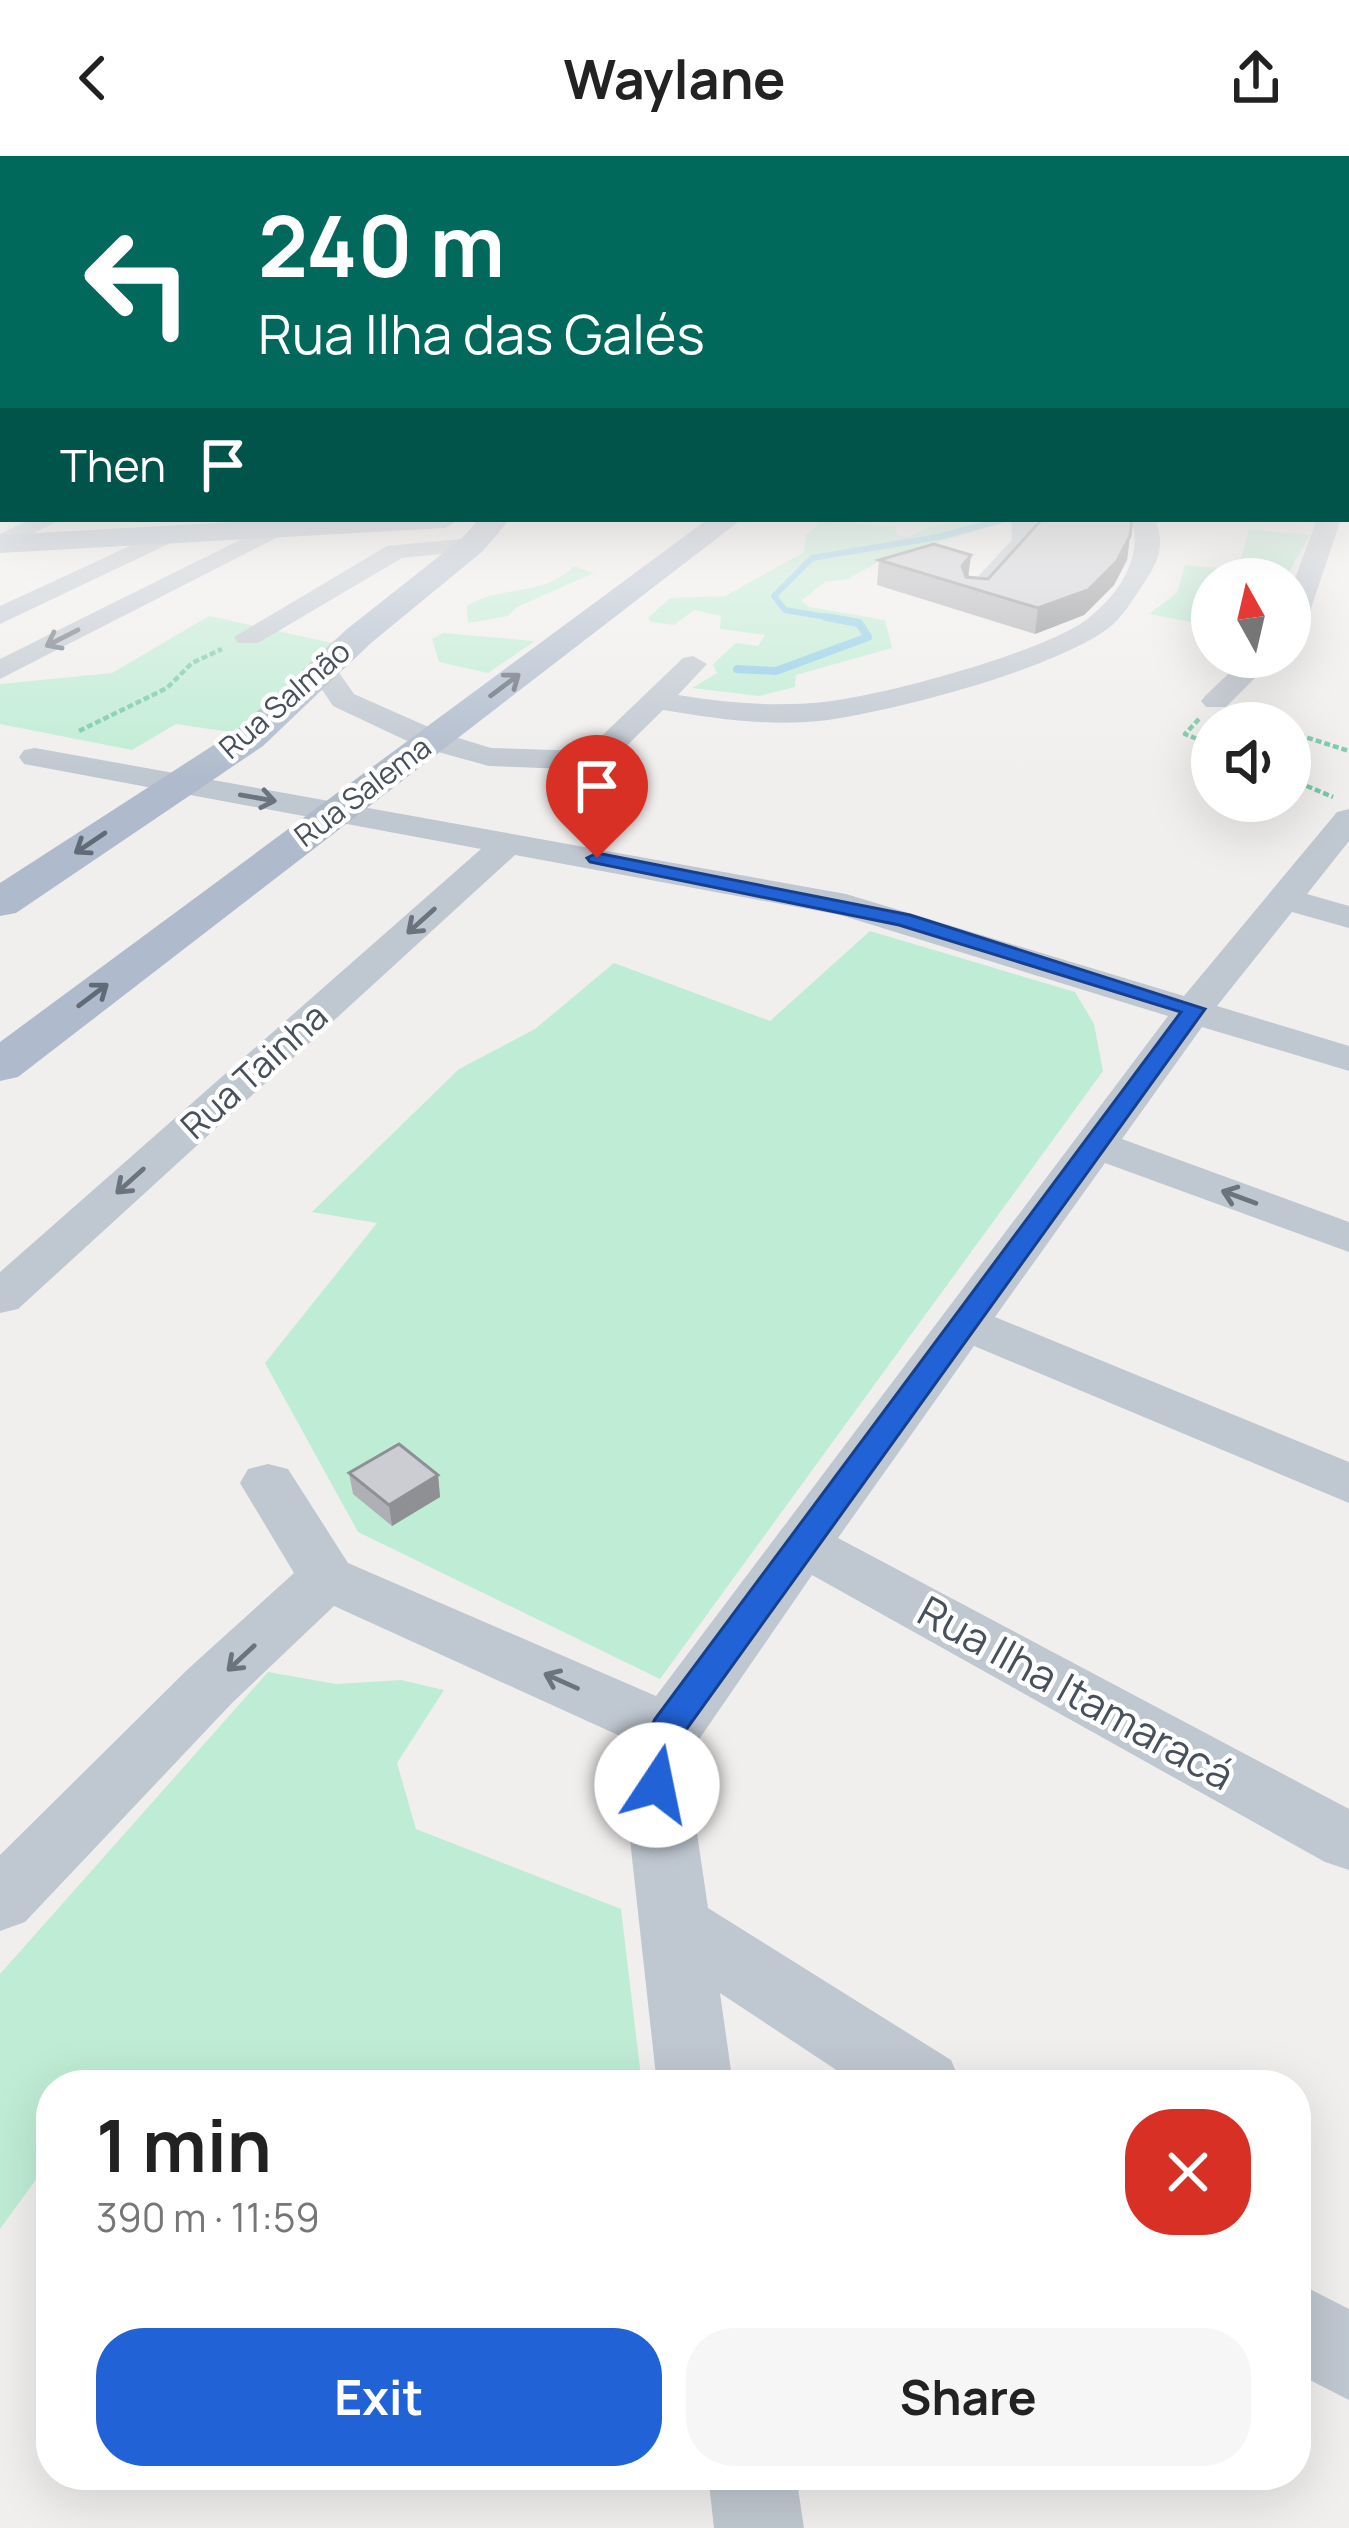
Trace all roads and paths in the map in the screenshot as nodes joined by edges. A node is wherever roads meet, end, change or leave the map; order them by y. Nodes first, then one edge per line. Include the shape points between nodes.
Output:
1 (126, 556) edge
2 (224, 556) edge
3 (388, 556) edge
4 (456, 556) edge
5 (678, 556) edge
6 (1010, 556) edge
7 (1148, 556) edge
8 (976, 593) edge
9 (0, 616) edge
10 (248, 637) joint
11 (693, 664) dead end
12 (0, 670) edge
13 (323, 670) junction
14 (1241, 678) edge
15 (656, 700) junction
16 (1216, 702) edge
17 (80, 731) joint
18 (1311, 739) edge
19 (431, 740) junction
20 (1349, 751) edge
21 (34, 757) junction
22 (593, 761) junction
23 (0, 777) edge
24 (180, 784) junction
25 (568, 786) dead end
26 (1311, 788) edge
27 (1349, 804) edge
28 (336, 812) junction
29 (1349, 819) edge
30 (508, 843) junction
31 (1282, 898) junction
32 (0, 903) edge
33 (1349, 917) edge
34 (1194, 1009) junction
35 (1349, 1059) edge
36 (0, 1066) edge
37 (1096, 1144) junction
38 (1349, 1238) edge
39 (0, 1298) edge
40 (964, 1322) junction
41 (268, 1483) dead end
42 (1349, 1484) edge
43 (802, 1544) junction
44 (327, 1578) junction
45 (668, 1729) junction
46 (1349, 1842) edge
47 (0, 1901) edge
48 (672, 1923) junction
49 (693, 2070) edge
50 (901, 2070) edge
51 (1311, 2334) edge
52 (1349, 2358) edge
53 (754, 2490) edge
54 (759, 2528) edge

1 - 9 street
2 -> 12 street
3 - 10 street
4 - 13 main road, Rua Salmão
19 -> 5 main road, Rua Salema
6 - 8 street
7 - 15 street via 1094,627 932,689 826,711 738,714
10 - 17 path
11 - 15 street
13 - 19 street via 344,700
13 - 24 main road, Rua Salmão via 250,738
14 - 16 street
15 - 22 street
17 - 21 street
18 - 20 path
19 - 22 street via 489,757
19 - 28 main road, Rua Salema
21 - 23 street
21 - 24 street
22 - 25 street
24 -> 28 street
24 -> 32 main road, Rua Salmão
26 - 27 path
28 - 30 street
36 -> 28 main road, Rua Salema
29 - 31 street
30 - 34 street via 846,905
30 -> 39 street, Rua Tainha
31 - 33 street
31 - 34 street
34 - 35 street
34 - 37 street
38 -> 37 street
37 - 40 street
40 - 42 street
40 - 43 street
41 - 44 street
43 - 45 street
43 - 46 street, Rua Ilha Itamaracá
45 -> 44 street
44 -> 47 street
45 - 48 street via 657,1785
48 - 49 street
48 - 50 street
51 - 52 street
53 - 54 street

